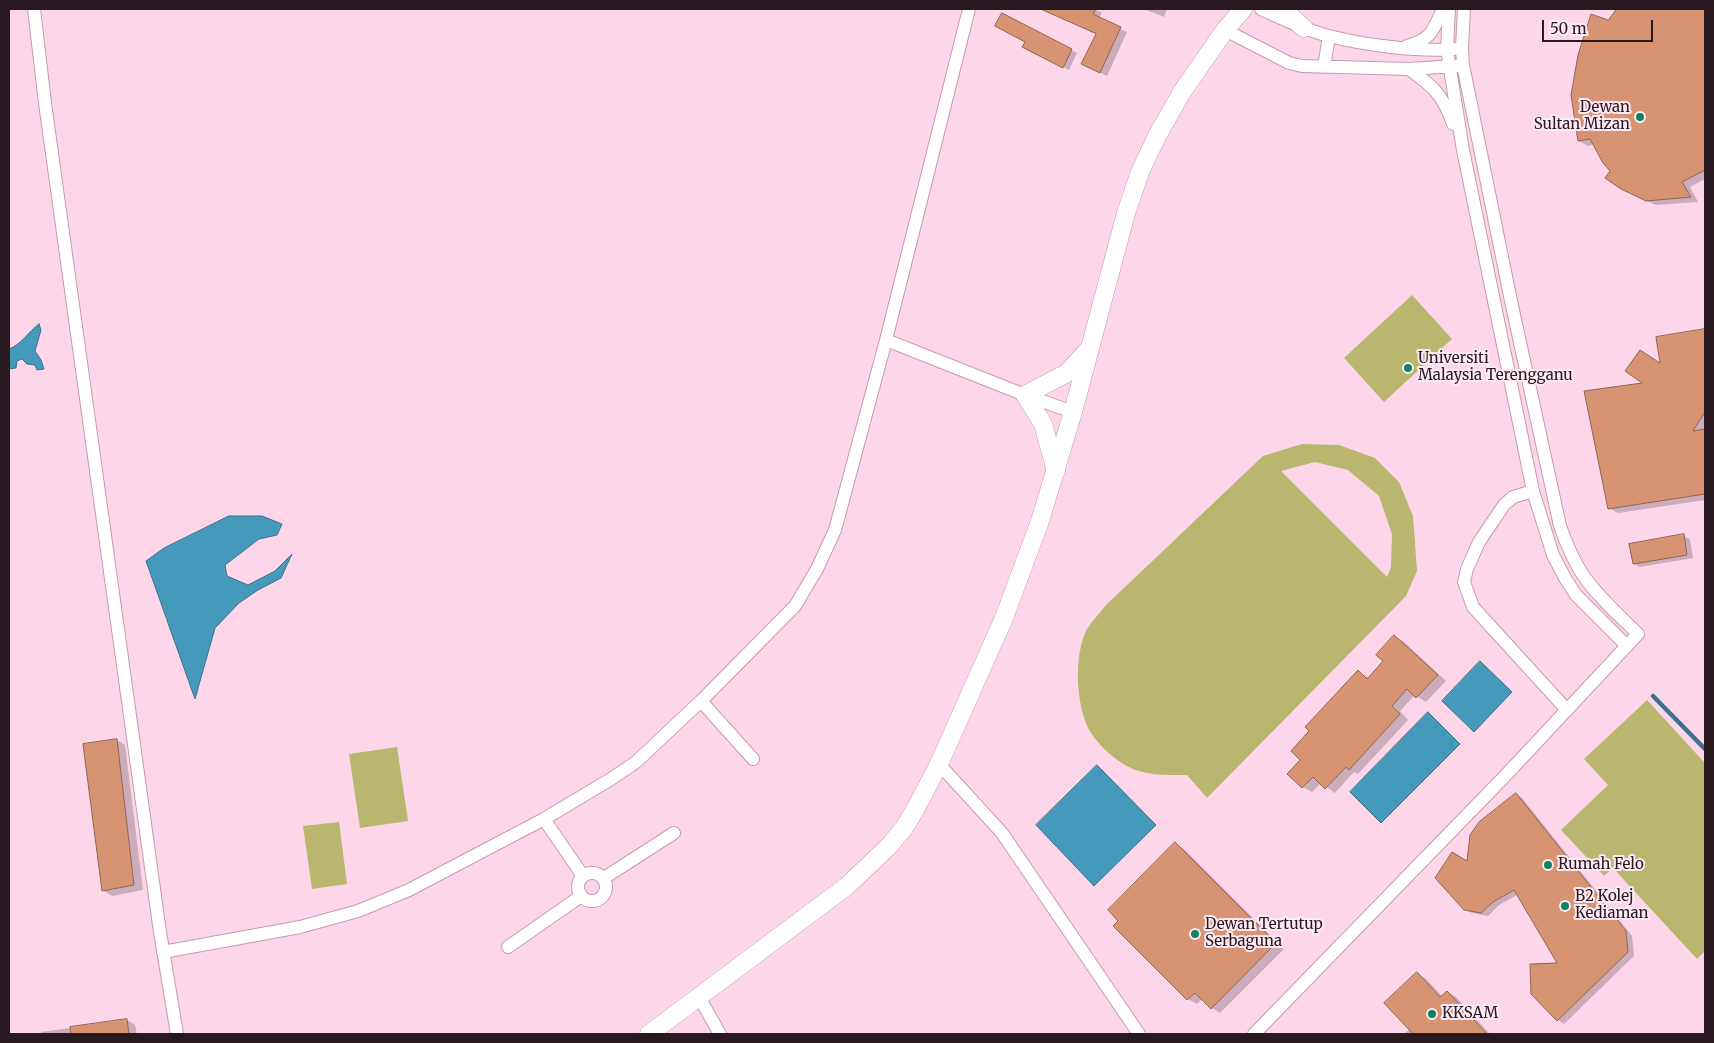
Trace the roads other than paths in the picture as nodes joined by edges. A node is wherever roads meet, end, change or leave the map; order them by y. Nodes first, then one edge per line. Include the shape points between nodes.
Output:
1 (34, 9) edge
2 (970, 9) edge
3 (1243, 9) edge
4 (1261, 9) edge
5 (1282, 9) edge
6 (1443, 9) edge
7 (1449, 9) edge
8 (1464, 9) edge
9 (1304, 28) junction
10 (1225, 30) junction
11 (1329, 36) junction
12 (1397, 48) junction
13 (1462, 48) junction
14 (1447, 50) junction
15 (1463, 65) junction
16 (1324, 67) junction
17 (1449, 67) junction
18 (1409, 69) junction
19 (1463, 150) junction
20 (886, 340) junction
21 (1091, 347) junction
22 (1025, 395) junction
23 (1073, 412) junction
24 (1056, 471) junction
25 (1533, 491) junction
26 (1627, 646) junction
27 (701, 701) junction
28 (1567, 710) junction
29 (753, 759) dead end
30 (939, 764) junction
31 (544, 819) junction
32 (674, 833) dead end
33 (583, 876) junction
34 (604, 878) junction
35 (580, 896) junction
36 (508, 947) dead end
37 (163, 952) junction
38 (699, 997) junction
39 (177, 1034) edge
40 (649, 1034) edge
41 (720, 1034) edge
42 (1139, 1034) edge
43 (1254, 1034) edge

1 - 37 street
2 - 20 street
3 - 10 main road
4 - 9 street
5 - 9 main road
6 - 12 street via 1432,34
7 - 14 street
8 - 13 street
9 - 11 street
10 - 16 street via 1289,63
10 - 21 main road via 1182,92 1140,172
11 - 12 street
11 - 16 street
12 - 14 street
13 - 14 street
13 - 15 street
14 - 17 street
15 - 17 street
15 - 26 street via 1560,526 1582,574 1638,634
16 - 18 street
17 - 18 street
17 - 19 street
18 - 19 street via 1439,95
19 - 25 street
20 - 22 street
20 - 27 street via 835,530 817,569 795,606
21 - 22 main road via 1068,373
21 - 23 main road
22 - 23 street
22 - 24 main road via 1043,424
23 - 24 main road
24 - 30 main road via 1004,618
25 - 26 street via 1553,555 1564,578 1576,595
25 - 28 street via 1504,505 1481,538 1464,582 1473,607
26 - 28 street
27 - 29 street
27 - 31 street via 636,762
28 - 43 street
30 - 38 main road via 904,828 889,846 847,886
30 - 42 street via 1002,833
31 - 33 street
31 - 37 street via 409,890 358,911 300,927
32 - 34 street
33 - 34 street via 594,873
33 - 35 street via 578,885
34 - 35 street via 607,889 601,899 590,902
35 - 36 street
37 - 39 street
38 - 40 main road
38 - 41 street

